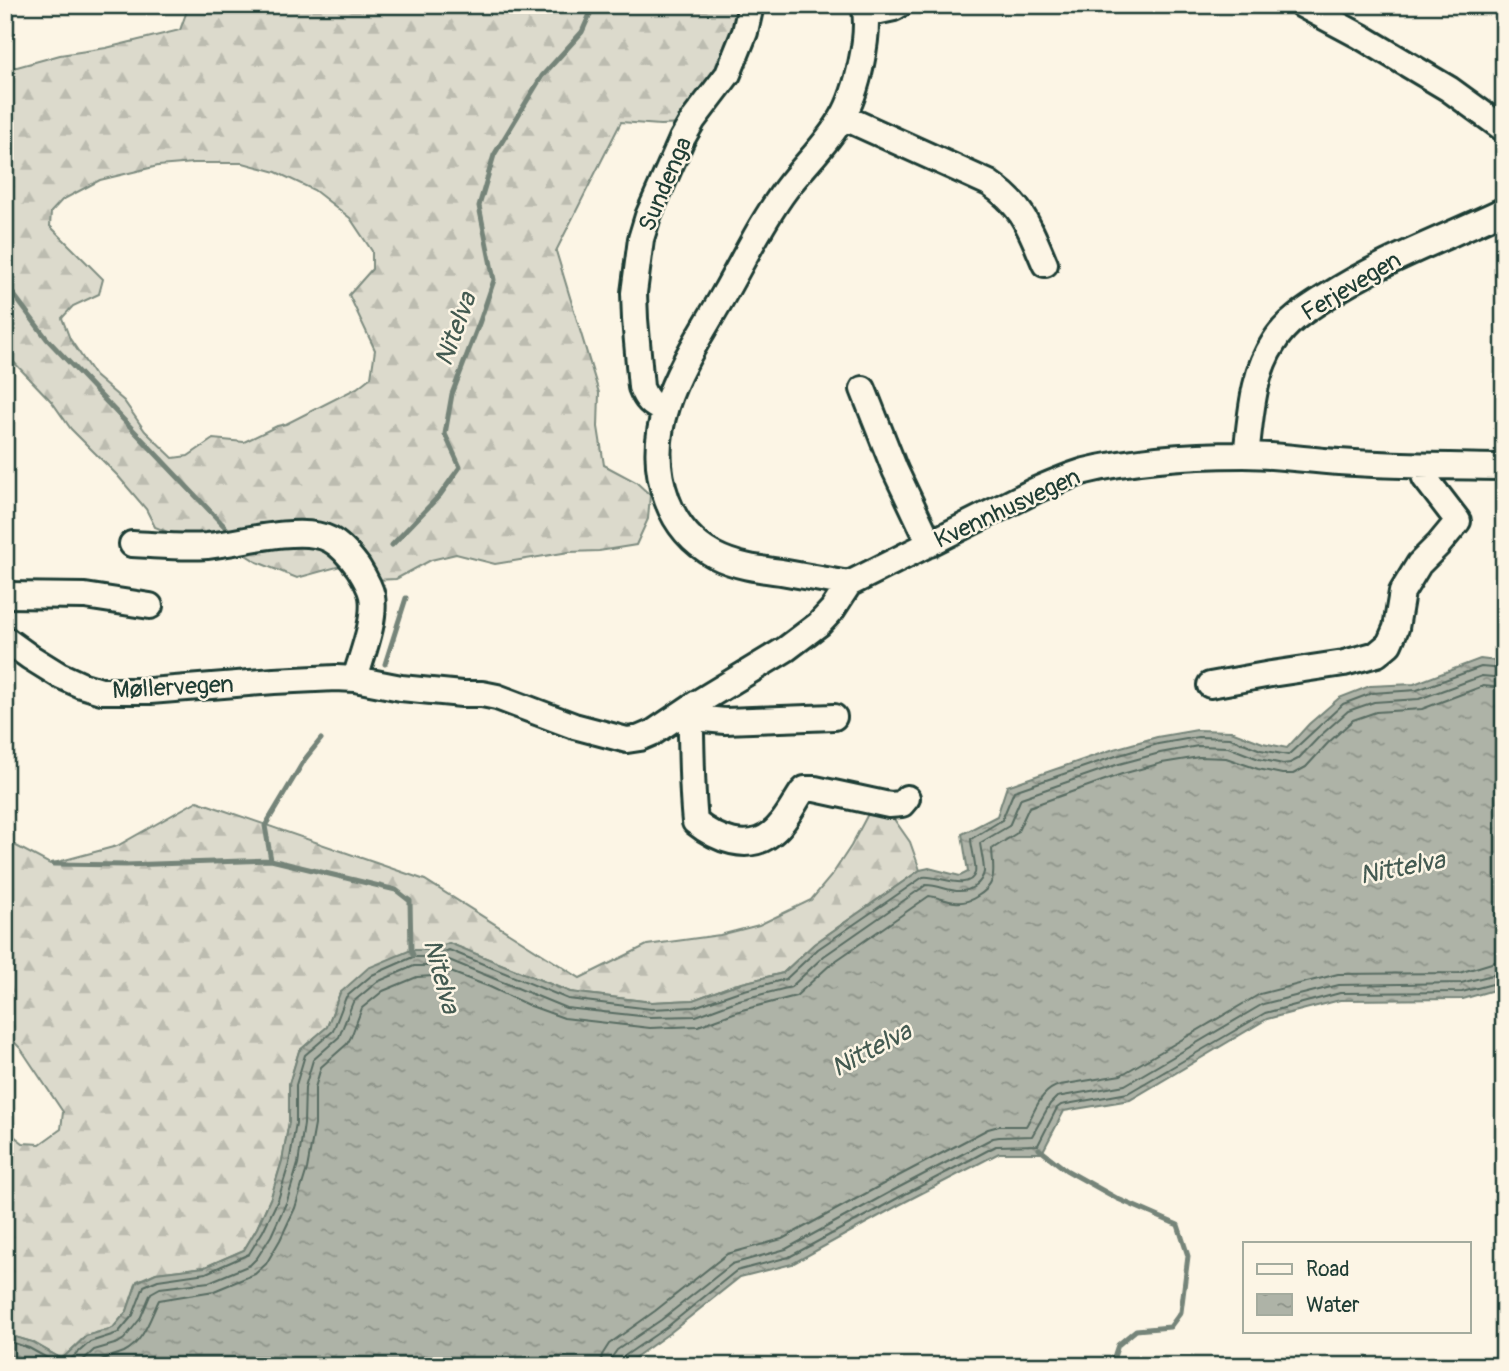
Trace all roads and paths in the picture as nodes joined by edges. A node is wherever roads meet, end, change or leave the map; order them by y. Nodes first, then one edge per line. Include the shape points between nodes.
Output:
1 (751, 5) edge
2 (899, 5) edge
3 (1302, 5) edge
4 (865, 9) edge
5 (843, 117) junction
6 (1504, 129) edge
7 (1504, 210) edge
8 (1045, 264) dead end
9 (863, 388) dead end
10 (664, 410) junction
11 (1246, 455) junction
12 (1421, 466) junction
13 (1504, 467) edge
14 (132, 544) dead end
15 (930, 544) junction
16 (849, 584) junction
17 (5, 595) edge
18 (150, 607) dead end
19 (5, 639) edge
20 (355, 679) junction
21 (1210, 685) dead end
22 (690, 708) junction
23 (834, 718) dead end
24 (574, 726) joint
25 (907, 798) dead end

1 - 10 street, Sundenga via 727,74 682,139 641,239 634,293 641,387 649,403
2 - 4 street
3 - 6 street via 1449,89
4 - 5 street via 860,67
5 - 8 street via 1003,193 1028,224
5 - 10 street via 785,190 682,368
7 - 11 street, Ferjevegen via 1398,256 1300,314 1274,341 1258,376
9 - 15 street
10 - 16 street via 657,452 659,471 671,510 688,535 713,554 741,565
11 - 12 street, Kvennhusvegen
11 - 15 street, Kvennhusvegen via 1143,461 1086,471 1036,490
12 - 13 street, Kvennhusvegen
12 - 21 street via 1458,521 1419,564 1402,592 1389,644 1377,654 1344,663
14 - 20 street via 203,546 290,534 331,539 346,550 372,595 371,623
15 - 16 street, Kvennhusvegen
16 - 22 street, Kvennhusvegen via 819,624
17 - 18 street via 85,596
19 - 20 street, Møllervegen via 59,675 101,691
20 - 24 street, Møllervegen via 497,697
22 - 23 street via 704,719 725,721
22 - 24 street, Kvennhusvegen via 654,732 627,740
22 - 25 street via 695,822 728,841 747,843 767,837 805,789 890,804 902,804

